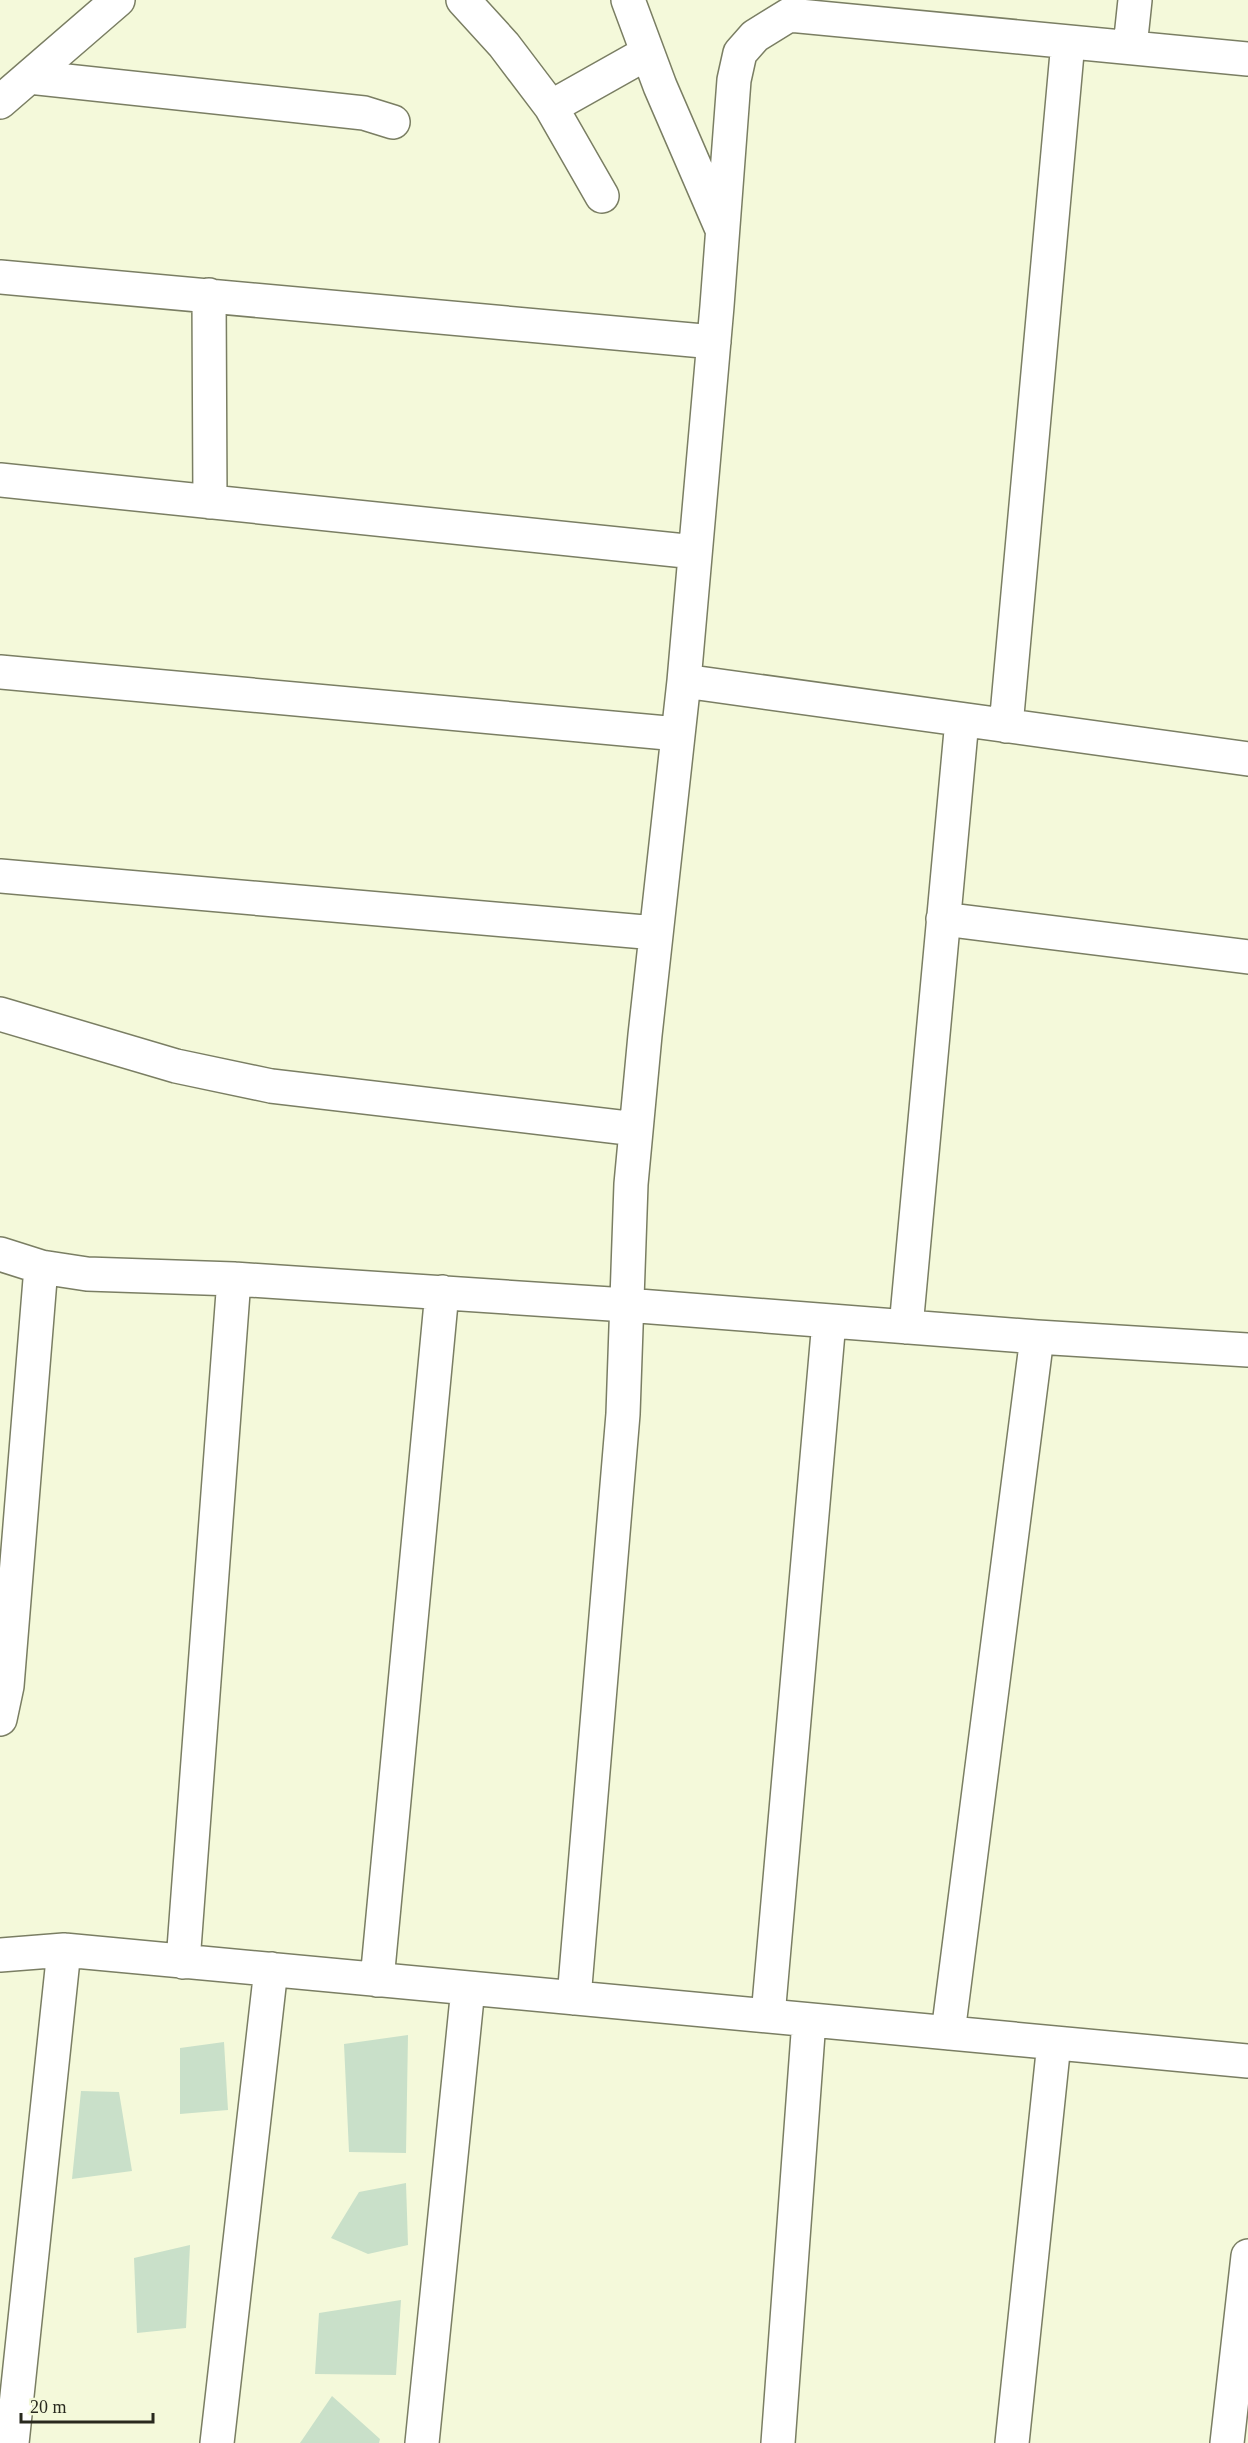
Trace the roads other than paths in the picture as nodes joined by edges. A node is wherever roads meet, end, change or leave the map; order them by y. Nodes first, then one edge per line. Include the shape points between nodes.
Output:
1 (118, 0) edge
2 (463, 0) edge
3 (628, 0) edge
4 (1135, 0) edge
5 (790, 7) edge
6 (1068, 42) junction
7 (1130, 47) junction
8 (647, 53) junction
9 (1248, 59) edge
10 (29, 77) junction
11 (0, 102) edge
12 (551, 107) junction
13 (393, 122) dead end
14 (602, 195) dead end
15 (723, 232) junction
16 (0, 277) edge
17 (209, 295) junction
18 (714, 342) junction
19 (0, 480) edge
20 (210, 502) junction
21 (695, 552) junction
22 (0, 672) edge
23 (684, 681) junction
24 (962, 720) junction
25 (1006, 726) junction
26 (678, 734) junction
27 (1248, 759) edge
28 (0, 876) edge
29 (943, 919) junction
30 (656, 933) junction
31 (1248, 957) edge
32 (0, 1014) edge
33 (636, 1129) junction
34 (0, 1254) edge
35 (41, 1266) junction
36 (234, 1279) junction
37 (442, 1293) junction
38 (626, 1305) junction
39 (829, 1321) junction
40 (906, 1327) junction
41 (1037, 1337) junction
42 (1248, 1350) edge
43 (0, 1719) edge
44 (64, 1950) junction
45 (0, 1955) edge
46 (183, 1962) junction
47 (271, 1969) junction
48 (377, 1980) junction
49 (468, 1988) junction
50 (574, 1998) junction
51 (768, 2016) junction
52 (808, 2020) junction
53 (948, 2032) junction
54 (1054, 2043) junction
55 (1248, 2061) edge
56 (1248, 2256) edge
57 (12, 2443) edge
58 (217, 2443) edge
59 (422, 2443) edge
60 (778, 2443) edge
61 (1012, 2443) edge
62 (1227, 2443) edge

1 - 10 street
2 - 12 street via 504,45
3 - 8 street
4 - 7 street
5 - 6 street
5 - 15 street via 740,53 734,80
6 - 7 street
6 - 25 street
7 - 9 street
8 - 12 street
8 - 15 street
10 - 11 street
10 - 13 street via 364,113
12 - 14 street
15 - 18 street
16 - 17 street
17 - 18 street
17 - 20 street
18 - 21 street
19 - 20 street
20 - 21 street
21 - 23 street
22 - 26 street
23 - 24 street
23 - 26 street
24 - 25 street
24 - 29 street
25 - 27 street
26 - 30 street
28 - 30 street
29 - 31 street
29 - 40 street
30 - 33 street
32 - 33 street via 176,1066 271,1086
33 - 38 street
34 - 35 street
35 - 36 street via 87,1274
35 - 43 street via 7,1686
36 - 37 street
36 - 46 street
37 - 38 street
37 - 48 street
38 - 39 street
38 - 50 street via 623,1414
39 - 40 street
39 - 51 street
40 - 41 street
41 - 42 street
41 - 53 street
44 - 45 street
44 - 46 street
44 - 57 street
46 - 47 street
47 - 48 street
47 - 58 street
48 - 49 street
49 - 50 street
49 - 59 street
50 - 51 street
51 - 52 street
52 - 53 street
52 - 60 street
53 - 54 street
54 - 55 street
54 - 61 street
56 - 62 street

